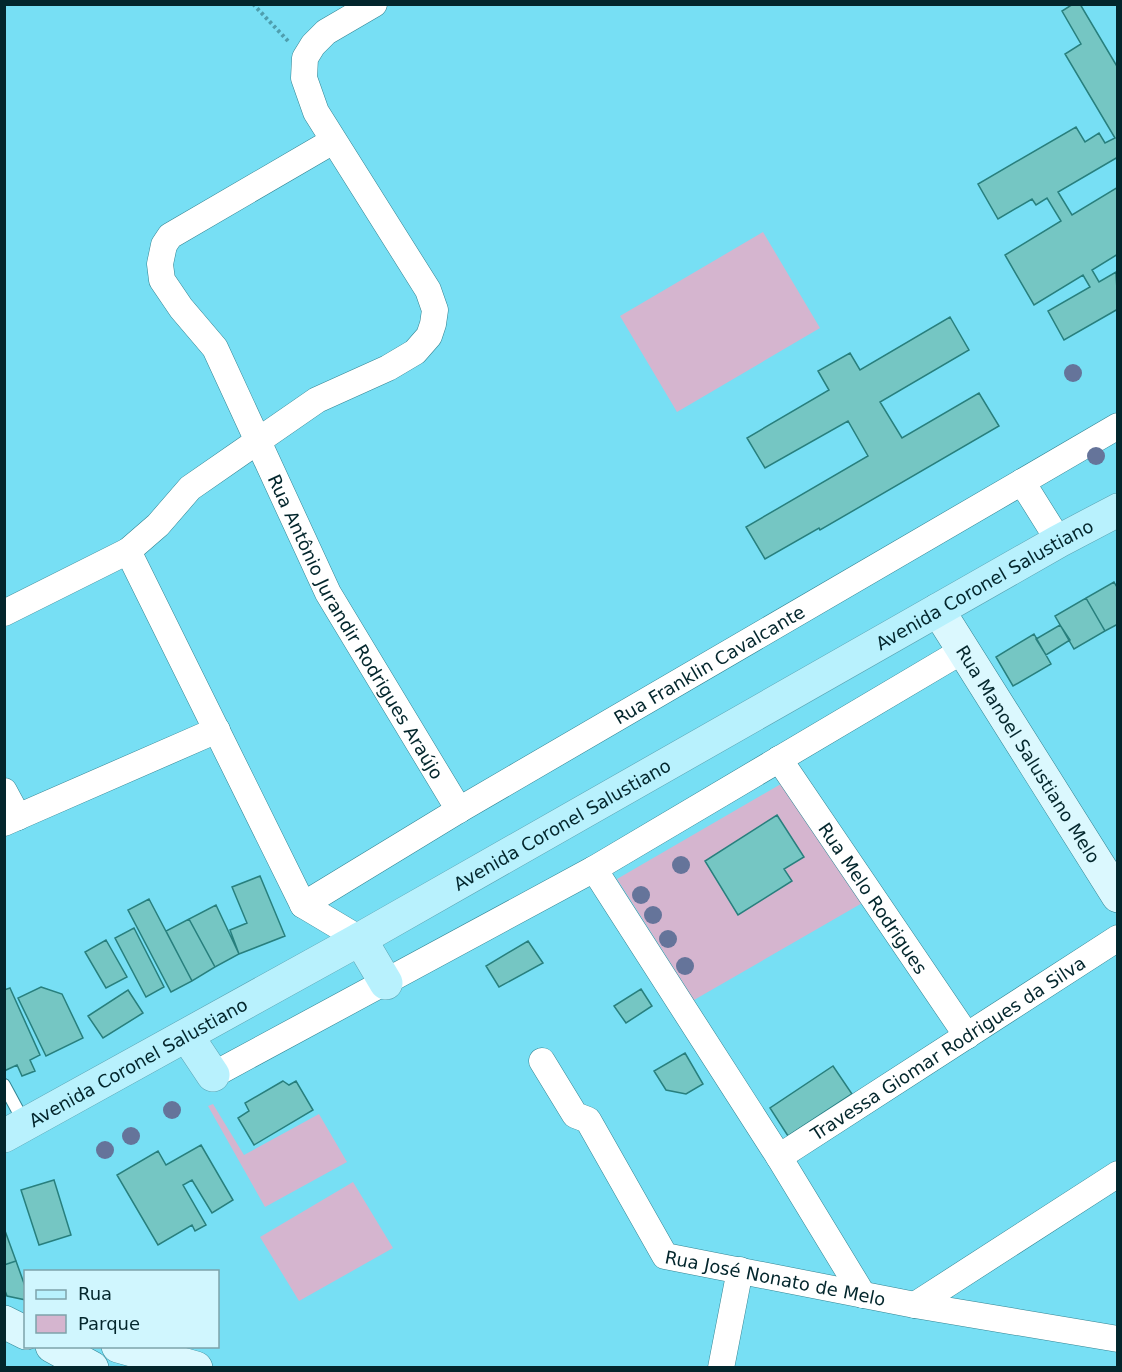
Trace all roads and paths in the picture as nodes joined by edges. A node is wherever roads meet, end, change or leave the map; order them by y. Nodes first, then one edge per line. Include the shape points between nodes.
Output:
1 (253, 4) edge
2 (374, 4) edge
3 (305, 58) junction
4 (333, 141) junction
5 (1118, 426) edge
6 (258, 440) junction
7 (1022, 482) junction
8 (1118, 510) edge
9 (1059, 541) junction
10 (128, 550) junction
11 (938, 610) junction
12 (4, 613) edge
13 (962, 651) junction
14 (217, 729) junction
15 (779, 759) junction
16 (4, 790) edge
17 (459, 810) junction
18 (11, 820) edge
19 (594, 869) junction
20 (1118, 896) edge
21 (303, 905) junction
22 (360, 939) junction
23 (1118, 939) edge
24 (386, 983) junction
25 (187, 1036) junction
26 (967, 1036) junction
27 (542, 1061) dead end
28 (213, 1075) joint
29 (4, 1085) edge
30 (15, 1130) edge
31 (779, 1157) junction
32 (1118, 1174) edge
33 (740, 1270) junction
34 (863, 1295) junction
35 (915, 1305) junction
36 (4, 1315) edge
37 (24, 1320) edge
38 (4, 1322) edge
39 (24, 1332) edge
40 (1118, 1339) edge
41 (54, 1348) edge
42 (125, 1355) edge
43 (92, 1368) edge
44 (195, 1368) edge
45 (721, 1368) edge

1 - 3 path
2 - 3 street via 326,32
3 - 4 street via 308,94
4 - 6 street, Rua Antônio Jurandir Rodrigues Araújo via 170,236 164,245 162,280 215,348
4 - 6 street via 428,290 435,310 433,324 429,336 415,352 316,400
5 - 7 street, Rua Franklin Cavalcante
6 - 10 street via 190,488 158,525
6 - 17 street, Rua Antônio Jurandir Rodrigues Araújo via 328,593
7 - 9 street
7 - 17 street, Rua Franklin Cavalcante
8 - 9 main road, Avenida Coronel Salustiano
9 - 11 main road, Avenida Coronel Salustiano
10 - 12 street
10 - 14 street
11 - 13 street, Rua Manoel Salustiano Melo
11 - 22 main road, Avenida Coronel Salustiano
13 - 15 street
13 - 20 street, Rua Manoel Salustiano Melo
14 - 18 street
14 - 21 street
15 - 19 street
15 - 26 street, Rua Melo Rodrigues
16 - 18 street
17 - 21 street, Rua Franklin Cavalcante
19 - 24 street
19 - 31 street
21 - 22 street
22 - 24 main road
22 - 25 main road, Avenida Coronel Salustiano
23 - 26 street, Travessa Giomar Rodrigues da Silva
24 - 28 street
25 - 28 main road
25 - 30 main road, Avenida Coronel Salustiano
26 - 31 street, Travessa Giomar Rodrigues da Silva
27 - 33 street, Rua José Nonato de Melo via 575,1115 588,1120 665,1256
29 - 30 lane
31 - 34 street
32 - 35 street
33 - 34 street, Rua José Nonato de Melo
33 - 45 street
34 - 35 street, Rua José Nonato de Melo
35 - 40 street, Rua José Nonato de Melo
36 - 37 street
38 - 39 street
41 - 43 street
42 - 44 street

